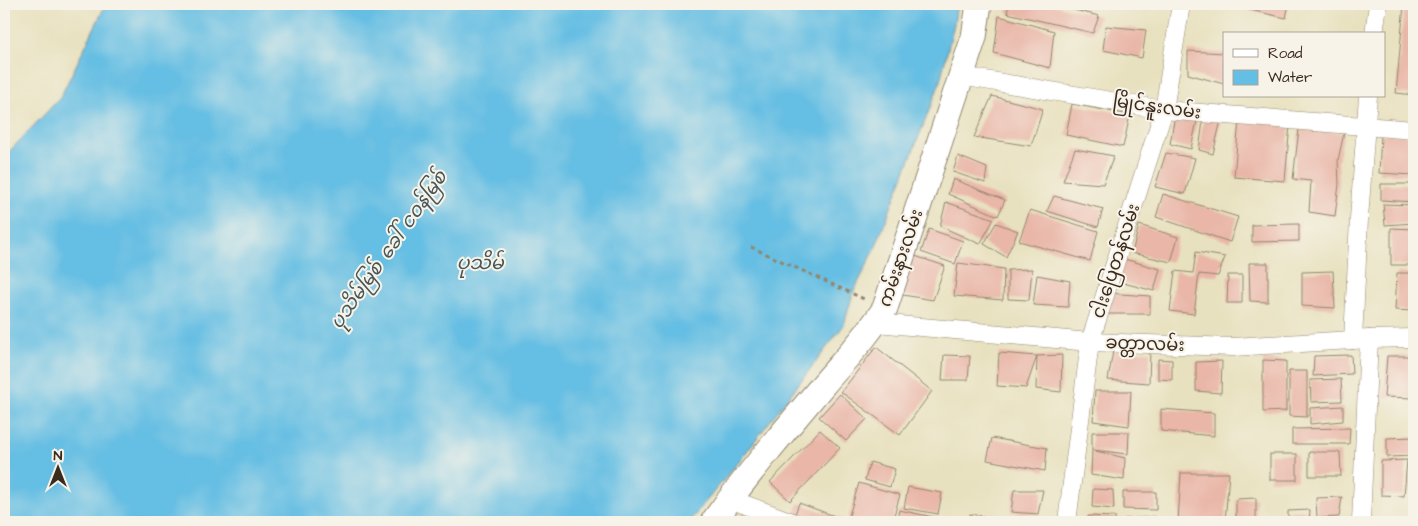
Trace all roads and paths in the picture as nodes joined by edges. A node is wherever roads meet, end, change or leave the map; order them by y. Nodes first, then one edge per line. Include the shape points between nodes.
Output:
1 (979, 4) edge
2 (1181, 4) edge
3 (1378, 4) edge
4 (1374, 32) edge
5 (961, 76) junction
6 (1368, 98) edge
7 (1164, 110) junction
8 (1366, 127) junction
9 (1414, 130) edge
10 (751, 247) dead end
11 (881, 316) junction
12 (1414, 338) edge
13 (1361, 339) junction
14 (1090, 342) junction
15 (730, 499) junction
16 (712, 522) edge
17 (792, 522) edge
18 (1067, 522) edge
19 (1361, 522) edge

1 - 5 street, ကမ်းနားလမ်း via 974,37
2 - 7 street, ငါးပြေတန်လမ်း
3 - 4 street
5 - 7 street, မြိုင်နူးလမ်း
5 - 11 street, ကမ်းနားလမ်း
6 - 8 street
7 - 8 street, မြိုင်နူးလမ်း
7 - 14 street, ငါးပြေတန်လမ်း
8 - 9 street, မြိုင်နူးလမ်း
8 - 13 street
10 - 11 path
11 - 14 street, ခတ္တာလမ်း
11 - 15 street, ကမ်းနားလမ်း
12 - 13 street, ခတ္တာလမ်း
13 - 14 street, ခတ္တာလမ်း via 1233,347
13 - 19 street
14 - 18 street, ငါးပြေတန်လမ်း
15 - 16 street, ကမ်းနားလမ်း
15 - 17 street

